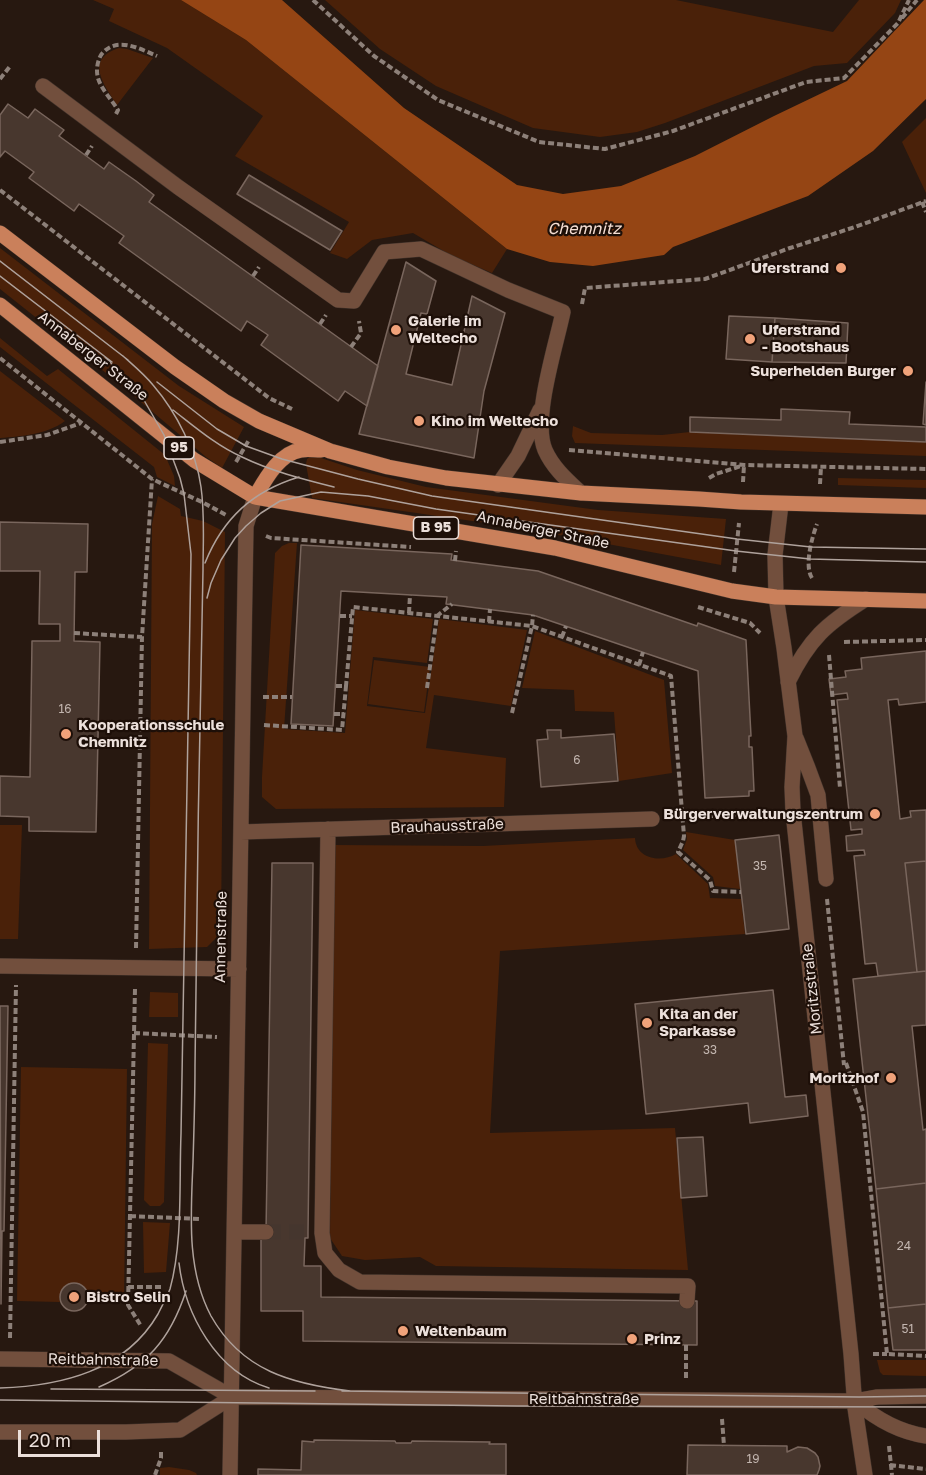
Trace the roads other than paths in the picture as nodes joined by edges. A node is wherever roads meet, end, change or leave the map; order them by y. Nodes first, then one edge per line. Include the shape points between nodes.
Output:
1 (43, 86) dead end
2 (0, 233) edge
3 (0, 305) edge
4 (542, 405) junction
5 (330, 451) junction
6 (498, 485) junction
7 (580, 493) junction
8 (255, 497) junction
9 (781, 504) junction
10 (926, 507) edge
11 (776, 597) junction
12 (866, 599) junction
13 (926, 601) edge
14 (788, 682) junction
15 (795, 736) junction
16 (652, 819) road end
17 (328, 829) junction
18 (241, 832) junction
19 (826, 879) dead end
20 (0, 966) edge
21 (239, 969) junction
22 (235, 1232) junction
23 (266, 1232) tunnel mouth
24 (687, 1301) dead end
25 (5, 1359) edge
26 (926, 1396) edge
27 (232, 1397) junction
28 (855, 1401) junction
29 (0, 1432) edge
30 (926, 1436) edge
31 (230, 1475) edge
32 (865, 1475) edge

1 - 4 street via 338,300 354,301 384,252 421,249 563,312
2 - 5 main road via 199,385 259,421
3 - 8 main road, Annaberger Straße / 95 via 194,460
4 - 6 street via 518,456
4 - 7 street via 544,448 557,471
5 - 6 main road via 388,467
5 - 8 main road, Annenstraße via 299,450 282,459
6 - 7 main road
7 - 9 main road
8 - 11 main road, Annaberger Straße / B 95 via 555,548 732,591
8 - 18 street, Annenstraße via 246,526
9 - 10 main road
9 - 11 street, Moritzstraße via 775,555
11 - 12 main road, Annaberger Straße / B 95
11 - 14 street, Moritzstraße
12 - 13 main road, Annaberger Straße / B 95
12 - 14 street via 818,634
14 - 15 street, Moritzstraße
15 - 19 street via 818,795
15 - 28 street, Moritzstraße via 793,812
16 - 17 street, Brauhausstraße
17 - 18 street, Brauhausstraße
17 - 24 street via 322,1233 325,1253 339,1270 360,1282 688,1286
18 - 21 street, Annenstraße
20 - 21 street
21 - 22 street, Annenstraße
22 - 23 street
22 - 27 street, Annenstraße
25 - 27 street, Reitbahnstraße via 169,1361
26 - 28 street, Reitbahnstraße via 877,1396
27 - 28 street, Reitbahnstraße
27 - 29 street via 180,1431
27 - 31 street, Annenstraße
28 - 30 street via 887,1425
28 - 32 street, Moritzstraße

